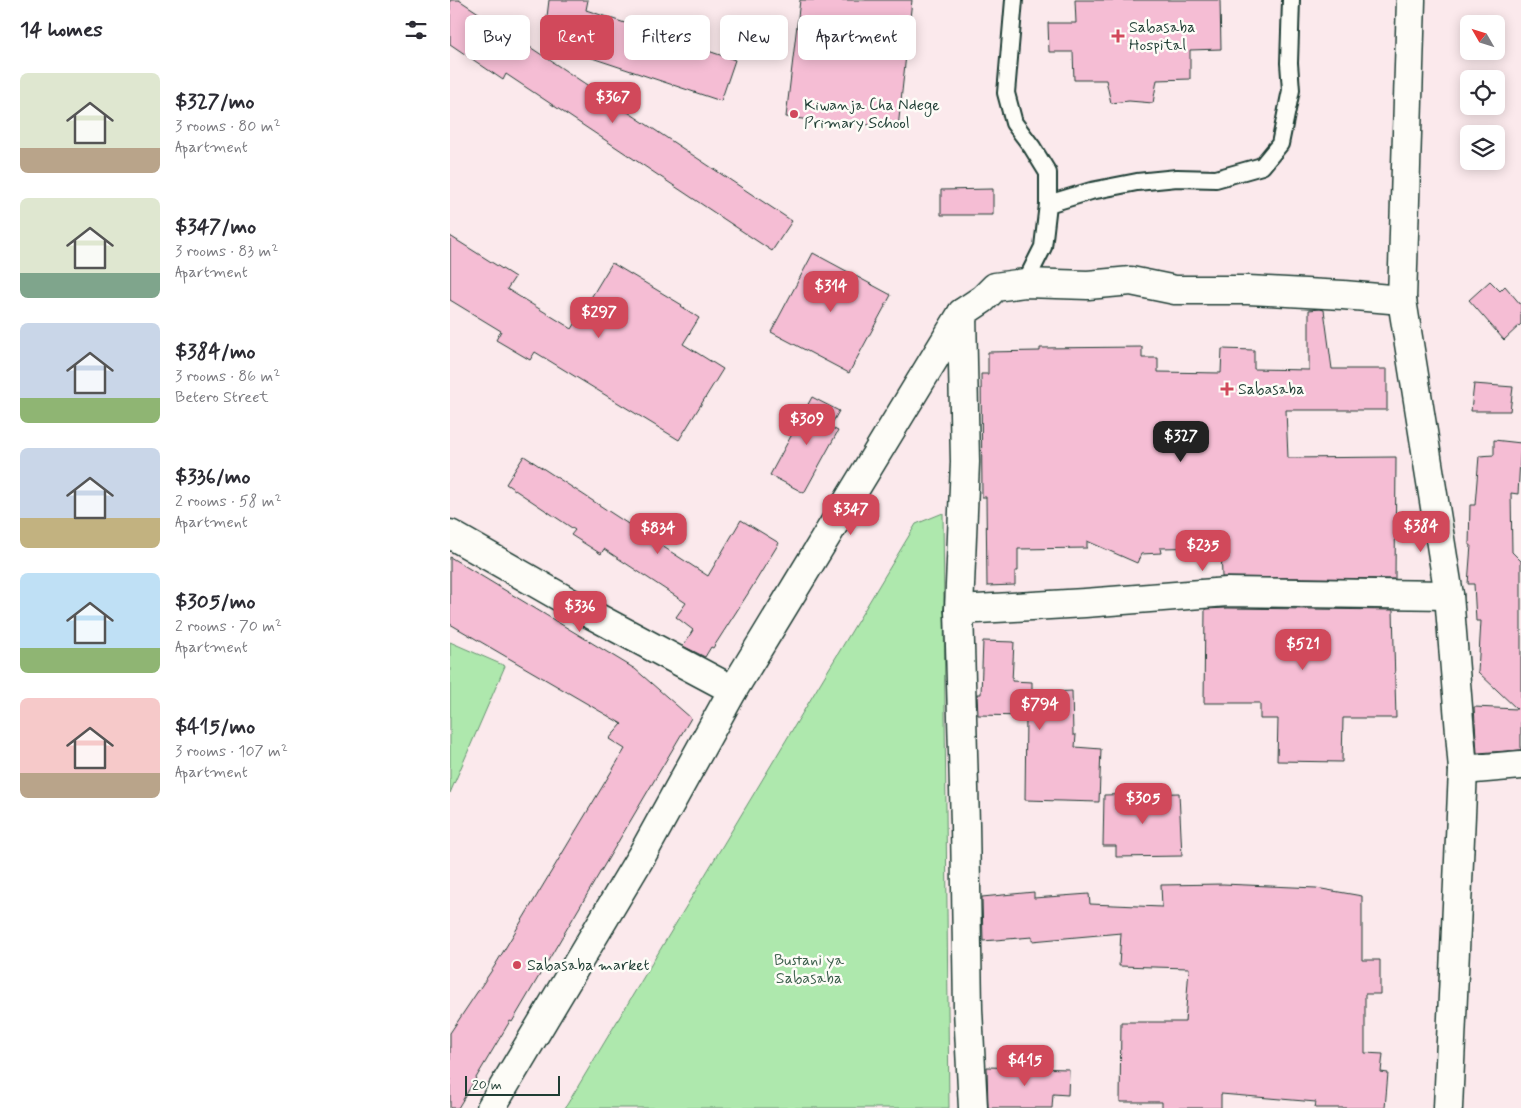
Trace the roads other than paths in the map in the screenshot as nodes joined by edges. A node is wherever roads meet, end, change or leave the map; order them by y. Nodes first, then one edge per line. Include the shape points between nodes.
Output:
1 (1014, 0) edge
2 (1291, 0) edge
3 (1411, 0) edge
4 (1048, 204) junction
5 (1025, 283) junction
6 (1402, 300) junction
7 (962, 313) junction
8 (450, 534) edge
9 (1449, 595) junction
10 (959, 610) junction
11 (733, 690) junction
12 (1521, 765) edge
13 (1463, 770) junction
14 (491, 1108) edge
15 (973, 1108) edge
16 (1448, 1108) edge

1 - 4 lane via 1006,93 1014,123 1048,174
2 - 4 lane via 1289,63 1292,90 1280,144 1262,166 1216,179 1136,182
3 - 6 street
4 - 5 lane via 1043,247
5 - 6 street via 1088,285 1131,281 1175,290 1248,290
5 - 7 street via 995,287 983,300
6 - 9 street
7 - 10 street via 964,462
7 - 11 street
8 - 11 street
9 - 10 street via 1227,592
9 - 13 street
10 - 15 street
11 - 14 street via 642,855
12 - 13 street
13 - 16 street

